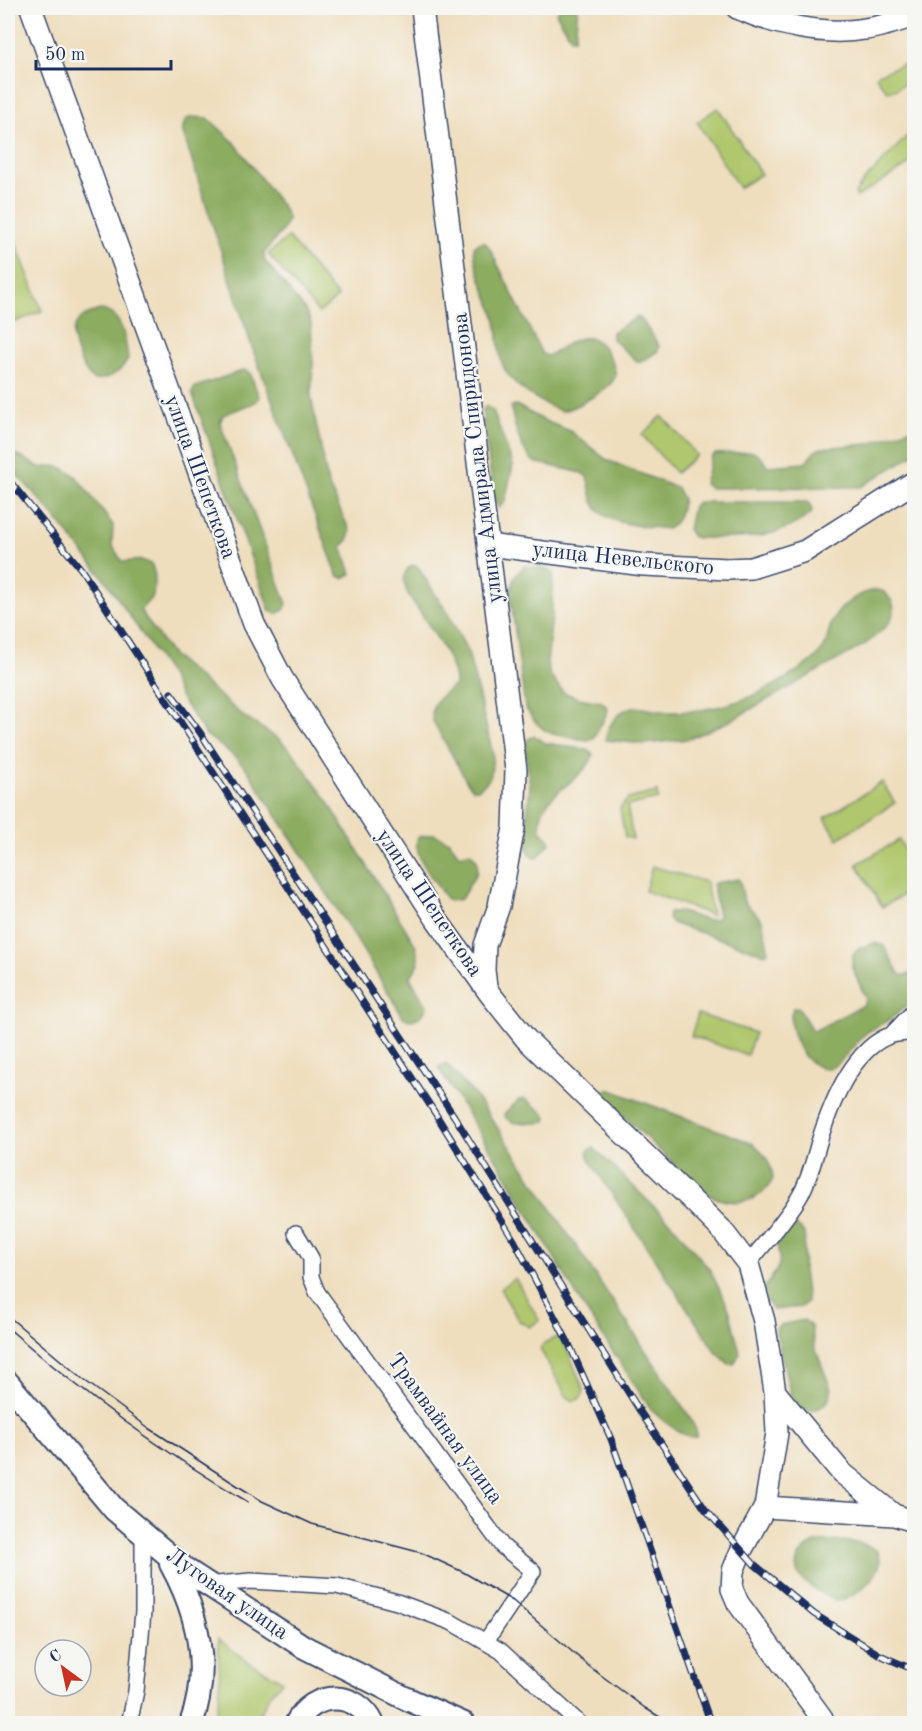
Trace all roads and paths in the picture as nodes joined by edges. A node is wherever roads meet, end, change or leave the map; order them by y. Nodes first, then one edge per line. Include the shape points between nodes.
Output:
1 (32, 8) edge
2 (422, 8) edge
3 (736, 8) edge
4 (915, 16) edge
5 (915, 482) edge
6 (488, 545) junction
7 (498, 909) junction
8 (446, 932) junction
9 (486, 988) junction
10 (915, 1011) edge
11 (893, 1033) junction
12 (915, 1034) edge
13 (296, 1233) dead end
14 (748, 1264) junction
15 (8, 1383) edge
16 (775, 1392) junction
17 (765, 1507) junction
18 (894, 1515) junction
19 (915, 1521) edge
20 (143, 1534) junction
21 (166, 1553) junction
22 (206, 1585) junction
23 (486, 1641) junction
24 (304, 1647) junction
25 (405, 1698) junction
26 (348, 1700) junction
27 (129, 1724) edge
28 (191, 1724) edge
29 (296, 1724) edge
30 (373, 1724) edge
31 (464, 1724) edge
32 (580, 1724) edge
33 (824, 1724) edge

1 - 8 main road, улица Шепеткова via 258,632 282,678
2 - 6 main road, улица Адмирала Спиридонова
3 - 4 main road via 826,31 865,29
5 - 6 main road, улица Невельского via 805,551 751,568 644,565
6 - 7 main road, улица Адмирала Спиридонова via 516,770 514,828
7 - 8 main road, улица Адмирала Спиридонова via 476,935 462,939
7 - 9 main road, улица Адмирала Спиридонова via 485,945
8 - 9 main road, улица Шепеткова
9 - 14 main road, улица Шепеткова via 526,1039 721,1229
10 - 11 street
11 - 12 street
11 - 14 street via 864,1053 837,1093 802,1192
13 - 23 street, Трамвайная улица via 311,1258 311,1277 317,1292 502,1546 533,1571
14 - 16 main road, улица Шепеткова via 764,1321
15 - 20 main road, Луговая улица via 114,1509
16 - 17 main road, улица Шепеткова via 777,1433
16 - 18 main road via 841,1472
17 - 18 main road
17 - 33 main road, улица Шепеткова via 741,1551 733,1571 732,1589
18 - 19 main road
20 - 21 main road, Луговая улица
20 - 27 street via 143,1612
21 - 22 main road, Луговая улица
21 - 28 main road via 184,1588 196,1625 202,1671
22 - 23 street via 251,1581 337,1586 397,1602 451,1622
22 - 24 main road, Луговая улица
23 - 32 street
24 - 25 main road, Луговая улица
24 - 26 main road
25 - 26 main road
25 - 31 main road, Луговая улица
26 - 29 main road via 321,1700 305,1710
26 - 30 main road via 366,1712

